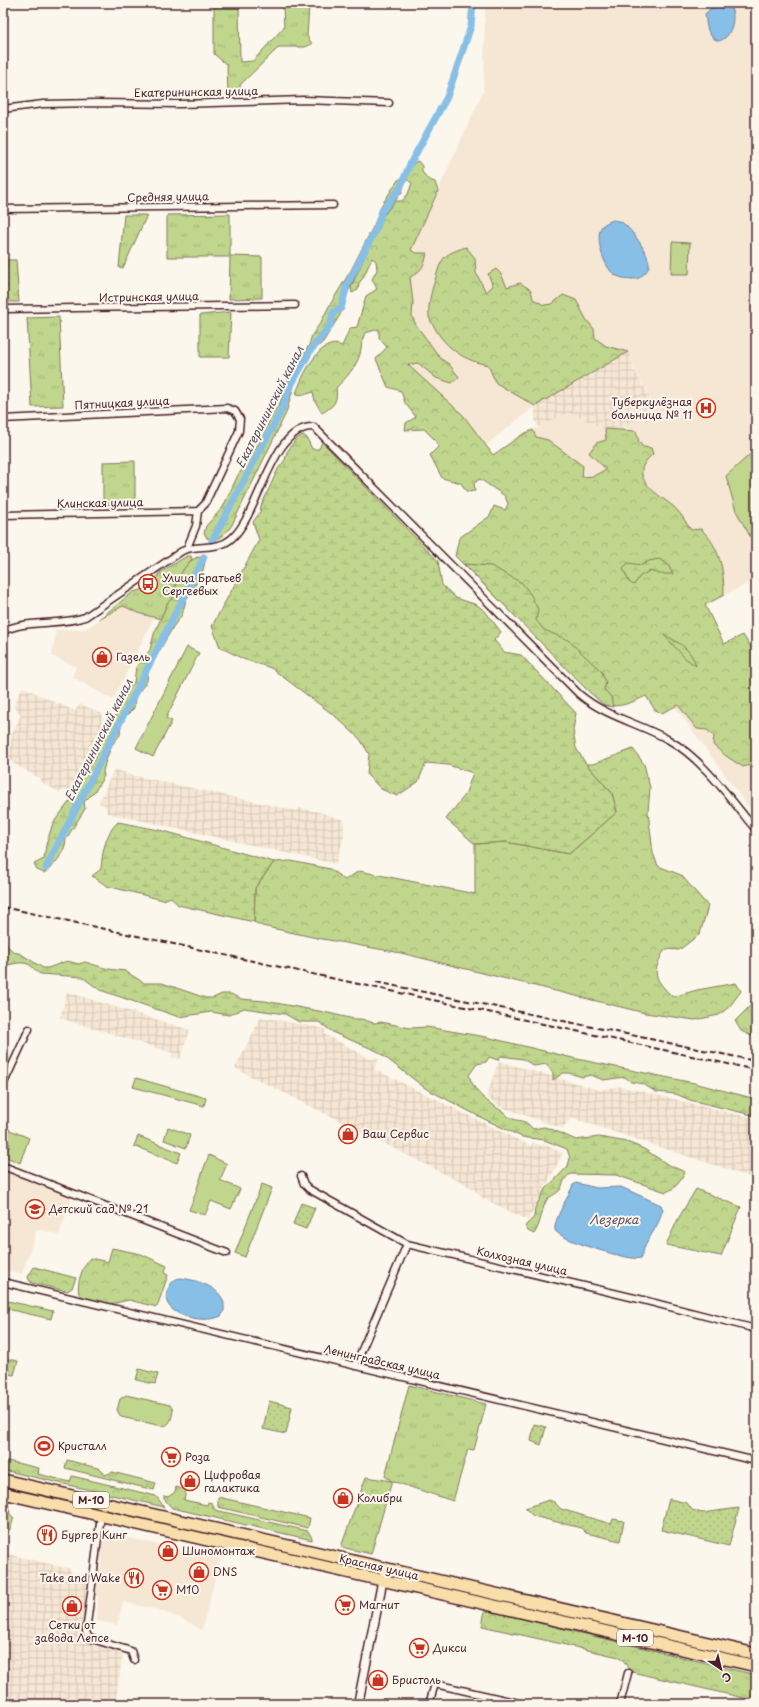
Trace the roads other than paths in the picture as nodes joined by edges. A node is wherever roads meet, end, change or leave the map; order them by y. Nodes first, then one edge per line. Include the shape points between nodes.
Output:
1 (389, 103) dead end
2 (3, 109) edge
3 (332, 205) dead end
4 (3, 209) edge
5 (295, 306) dead end
6 (3, 309) edge
7 (3, 419) edge
8 (198, 511) junction
9 (3, 515) edge
10 (187, 548) junction
11 (3, 631) edge
12 (756, 830) edge
13 (29, 1029) dead end
14 (3, 1085) edge
15 (3, 1166) edge
16 (301, 1176) dead end
17 (407, 1244) junction
18 (227, 1253) dead end
19 (3, 1282) edge
20 (756, 1329) edge
21 (355, 1366) junction
22 (756, 1461) edge
23 (3, 1480) edge
24 (3, 1493) edge
25 (101, 1515) junction
26 (385, 1568) junction
27 (383, 1580) junction
28 (756, 1654) edge
29 (134, 1660) dead end
30 (756, 1666) edge
31 (628, 1673) dead end
32 (358, 1704) edge
33 (429, 1704) edge
34 (523, 1704) edge
35 (620, 1704) edge

1 - 2 street, Екатерининская улица via 304,100 180,104 88,103 43,104
3 - 4 street, Средняя улица
5 - 6 street, Истринская улица
7 - 8 street, Пятницкая улица via 227,408 234,410 241,423 239,431 205,504
8 - 9 street, Клинская улица
8 - 10 street via 196,526
10 - 11 street via 85,617 20,626
10 - 12 street via 224,544 231,539 243,524 286,442 299,430 314,427 579,694 607,713 659,735 684,750 711,777
13 - 14 street
15 - 18 street
16 - 17 street, Колхозная улица via 309,1189
17 - 20 street, Колхозная улица
17 - 21 street
19 - 21 street, Ленинградская улица
21 - 22 street, Ленинградская улица
23 - 26 highway, Красная улица / М-10
24 - 25 highway, Красная улица / М-10
25 - 27 highway, Красная улица / М-10
25 - 29 street via 86,1632 89,1638 131,1651
26 - 27 main road
26 - 28 highway, Красная улица / М-10
27 - 30 highway, Красная улица / М-10
27 - 32 main road
31 - 35 street
33 - 34 street via 435,1684

